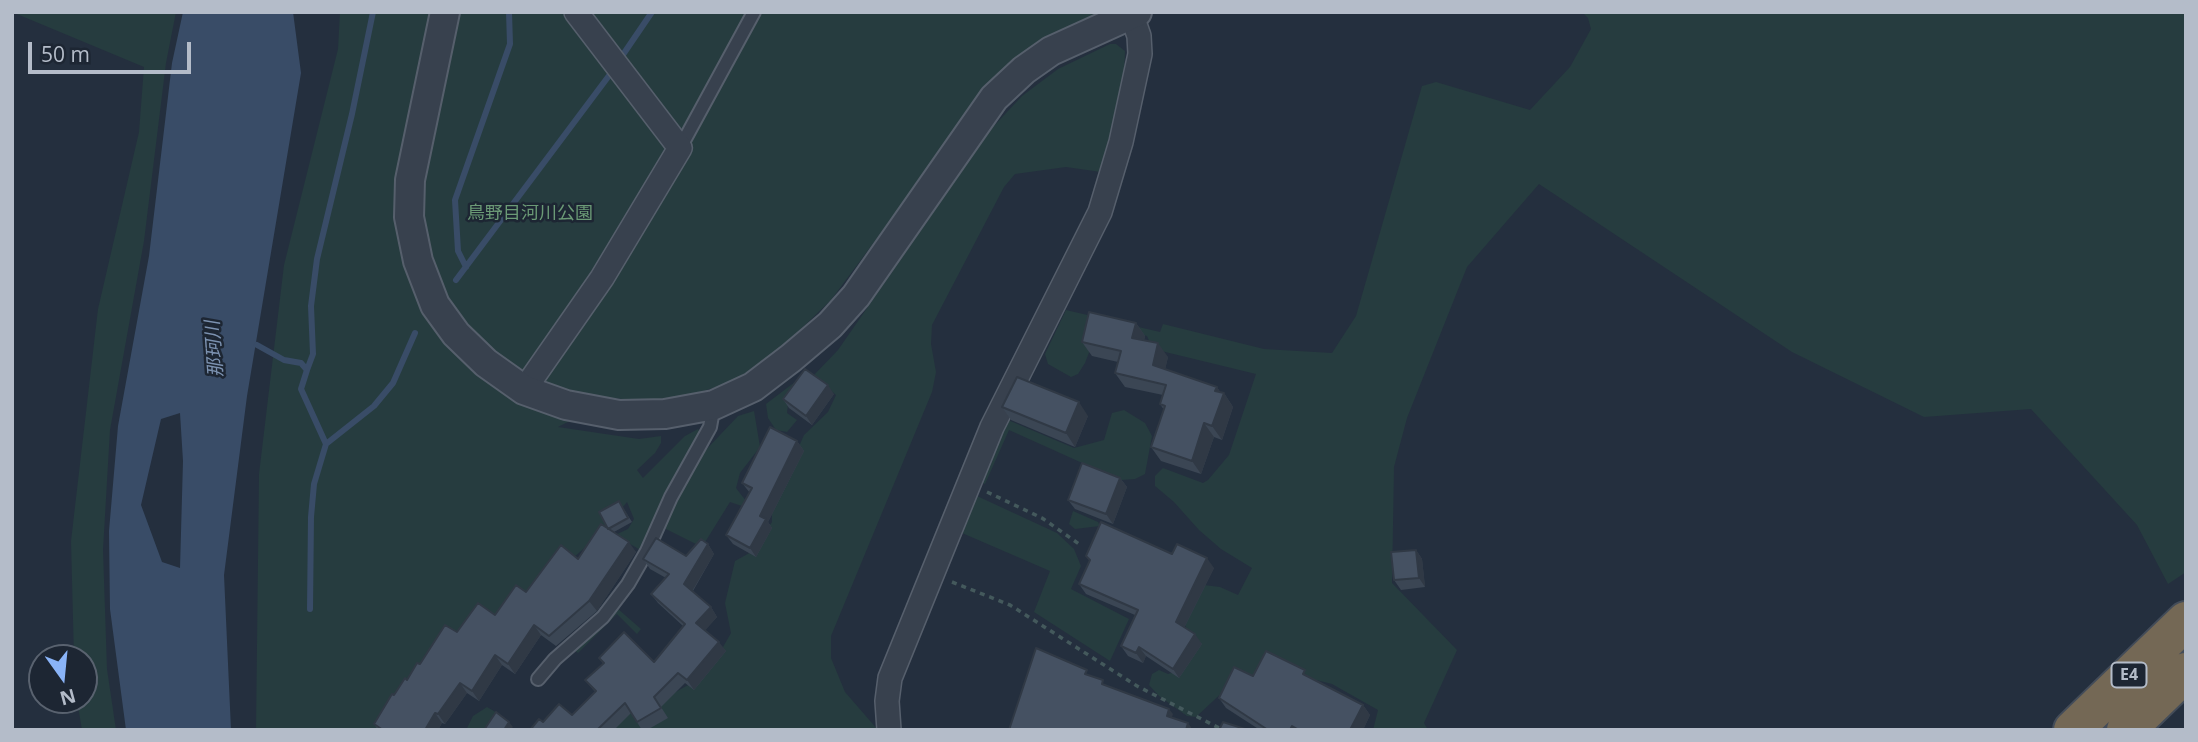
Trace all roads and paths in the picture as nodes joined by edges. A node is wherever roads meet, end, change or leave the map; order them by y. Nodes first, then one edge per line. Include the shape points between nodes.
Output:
1 (445, 12) edge
2 (576, 12) edge
3 (754, 12) edge
4 (1135, 14) edge
5 (680, 148) junction
6 (524, 390) junction
7 (714, 405) junction
8 (969, 484) junction
9 (1079, 544) dead end
10 (933, 574) junction
11 (2186, 621) edge
12 (2186, 672) edge
13 (538, 679) dead end
14 (889, 730) edge
15 (1223, 730) edge
16 (2073, 730) edge
17 (2126, 730) edge

1 - 6 street via 410,180 409,217 418,261 435,306 456,334
2 - 5 street
3 - 5 lane
4 - 7 street via 1051,51 994,97 856,296 753,387
4 - 8 street via 1140,54 1100,212 992,427
5 - 6 street via 602,278
6 - 7 street via 566,405 619,415 665,414
7 - 13 lane via 710,427 628,584 603,617
8 - 9 path via 1042,518
8 - 10 street
10 - 14 street via 890,678
10 - 15 path via 1010,605 1137,686
11 - 16 highway, E4
12 - 17 highway, E4

